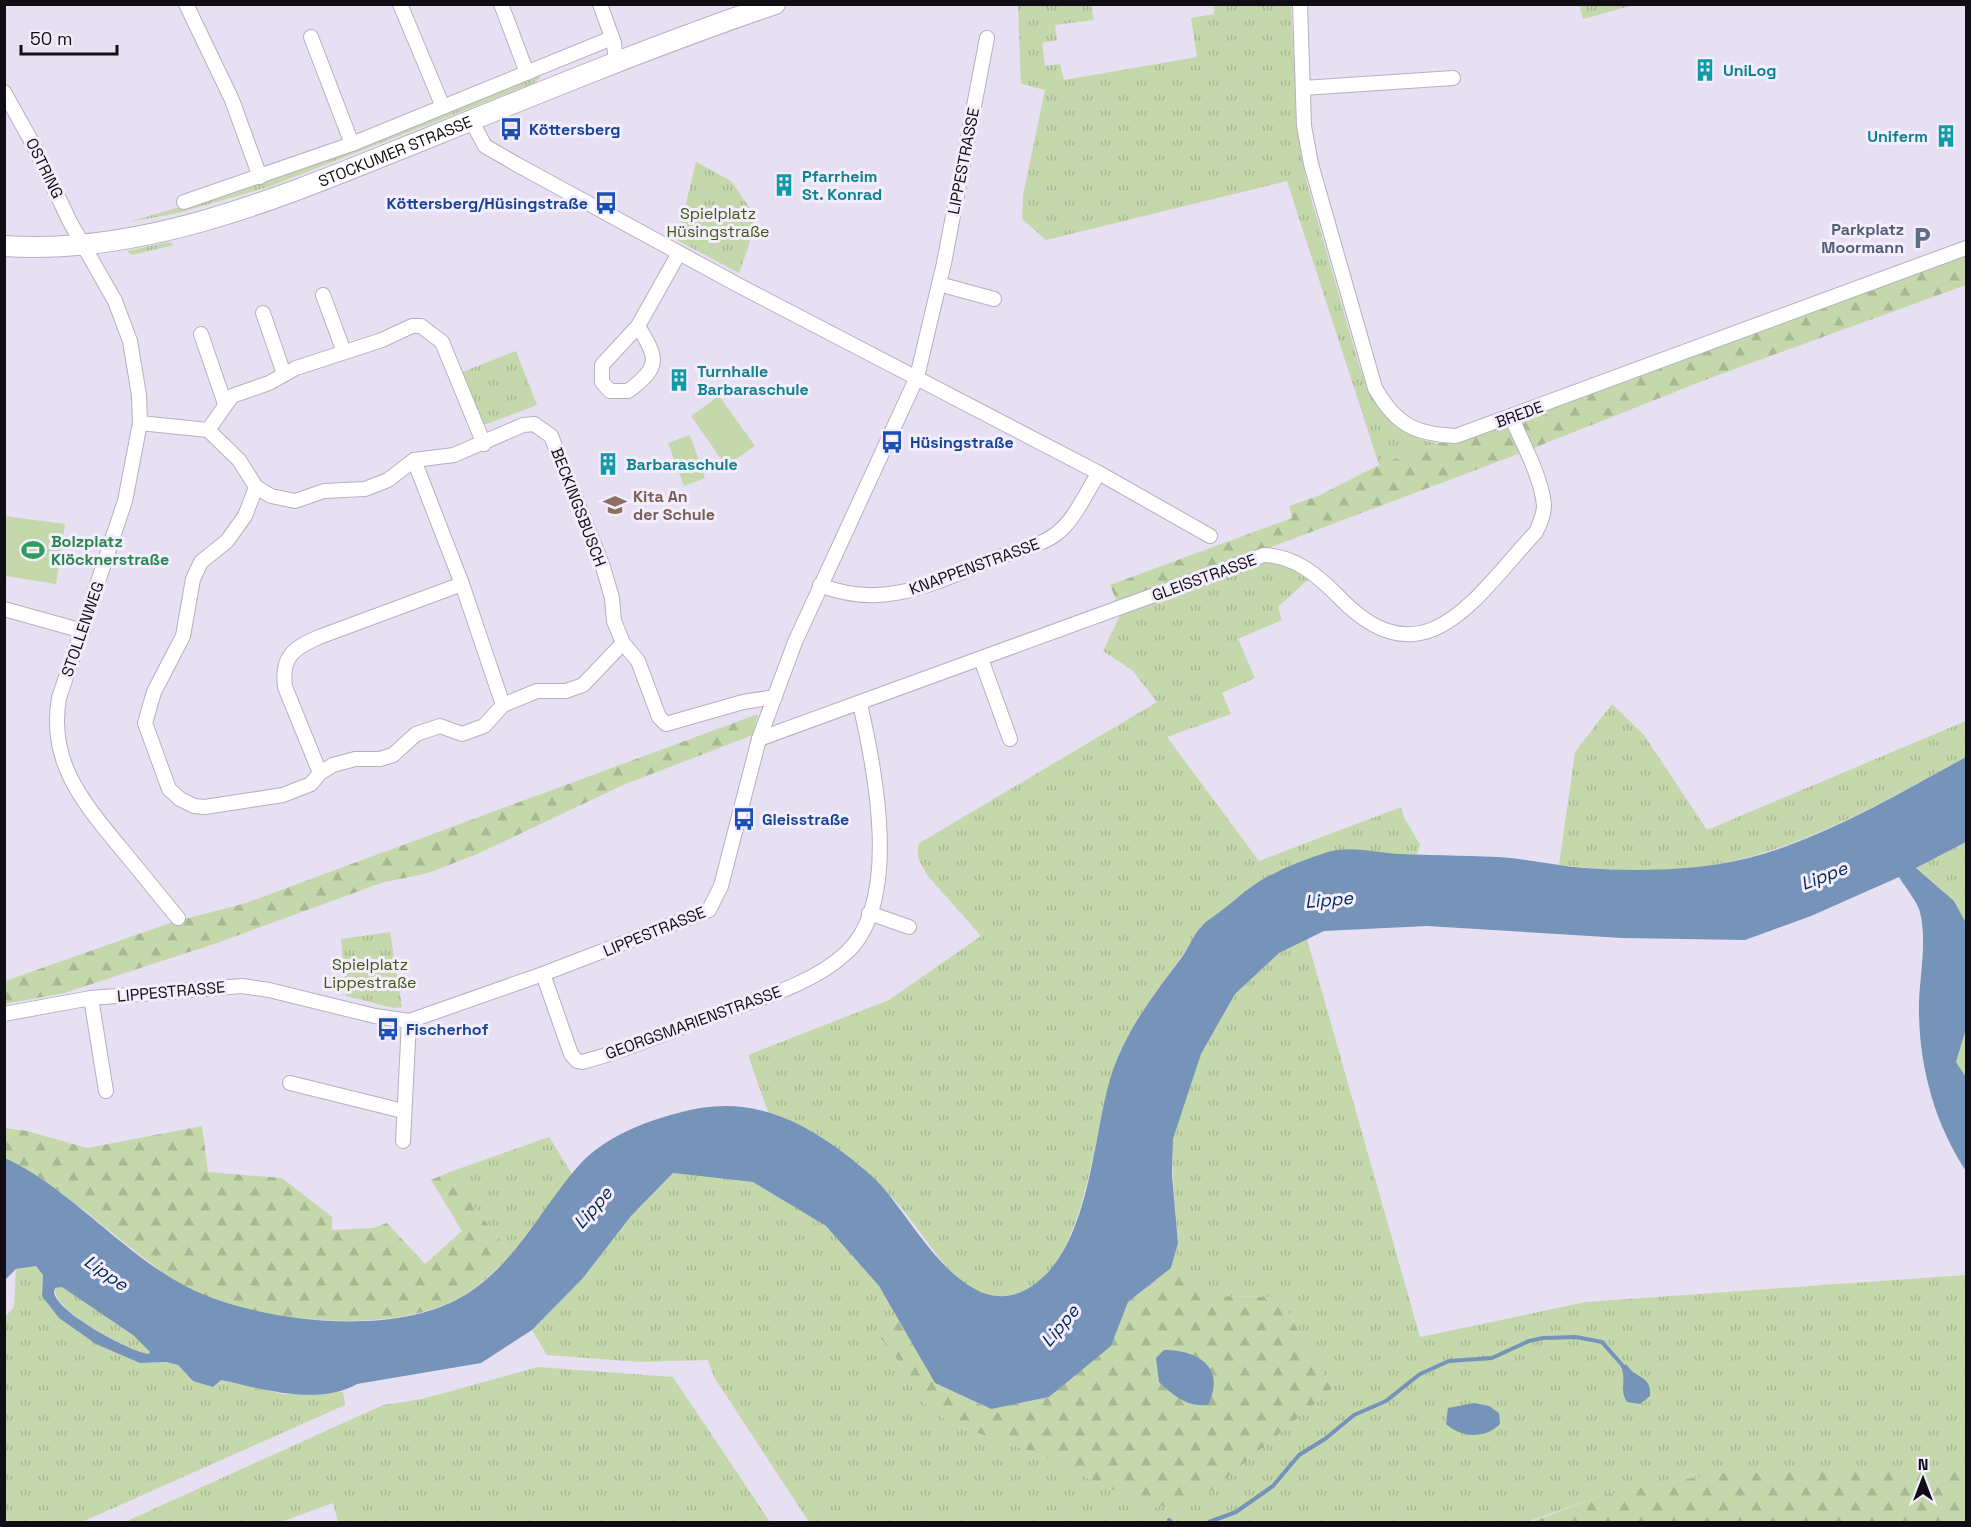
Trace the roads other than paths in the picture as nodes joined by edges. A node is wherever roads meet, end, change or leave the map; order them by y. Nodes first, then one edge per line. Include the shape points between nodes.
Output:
1 (186, 4) edge
2 (400, 4) edge
3 (501, 4) edge
4 (600, 4) edge
5 (776, 4) edge
6 (1300, 4) edge
7 (311, 38) dead end
8 (612, 38) junction
9 (987, 38) dead end
10 (616, 63) junction
11 (527, 73) junction
12 (1453, 78) dead end
13 (1303, 88) junction
14 (4, 92) edge
15 (443, 107) junction
16 (471, 120) junction
17 (352, 144) junction
18 (260, 177) junction
19 (184, 202) dead end
20 (84, 244) junction
21 (4, 246) edge
22 (1966, 248) edge
23 (680, 253) junction
24 (939, 284) junction
25 (323, 295) dead end
26 (994, 299) dead end
27 (263, 314) dead end
28 (638, 326) junction
29 (201, 334) dead end
30 (344, 352) junction
31 (284, 374) junction
32 (916, 377) junction
33 (225, 404) junction
34 (1511, 417) junction
35 (140, 423) junction
36 (208, 430) junction
37 (484, 444) junction
38 (414, 460) junction
39 (1098, 473) junction
40 (256, 487) junction
41 (1210, 536) dead end
42 (462, 584) junction
43 (820, 585) junction
44 (4, 609) edge
45 (82, 631) junction
46 (623, 643) junction
47 (981, 660) junction
48 (775, 698) junction
49 (860, 704) junction
50 (503, 705) junction
51 (759, 739) junction
52 (1010, 739) dead end
53 (320, 773) junction
54 (869, 913) junction
55 (178, 918) dead end
56 (909, 927) dead end
57 (543, 974) junction
58 (91, 998) junction
59 (4, 1014) edge
60 (409, 1021) junction
61 (290, 1083) dead end
62 (106, 1091) dead end
63 (403, 1111) junction
64 (403, 1141) dead end

1 - 18 street via 232,100
2 - 15 street
3 - 11 street
4 - 8 street
5 - 10 main road, STOCKUMER STRASSE
6 - 13 street, BREDE
7 - 17 street, STOCKUMER STRASSE
8 - 10 street
8 - 11 street, STOCKUMER STRASSE
9 - 24 street, LIPPESTRASSE
10 - 16 main road, STOCKUMER STRASSE
11 - 15 street, STOCKUMER STRASSE
12 - 13 street
13 - 34 street, BREDE via 1311,164 1375,388 1387,409 1415,430 1431,435 1456,436
14 - 20 street, OSTRING
15 - 17 street, STOCKUMER STRASSE
16 - 20 main road, STOCKUMER STRASSE via 271,200 166,229
16 - 23 street via 485,146
17 - 18 street, STOCKUMER STRASSE
18 - 19 street, STOCKUMER STRASSE
20 - 21 main road, STOCKUMER STRASSE
20 - 35 street, STOLLENWEG via 124,321 136,364
22 - 34 street, BREDE
23 - 28 street
23 - 32 street
24 - 26 street
24 - 32 street, LIPPESTRASSE
25 - 30 street
27 - 31 street
28 - 28 street via 602,365 602,382 610,391 628,391 653,365 654,354
29 - 33 street
30 - 31 street
30 - 37 street via 412,326 429,330 442,342
31 - 33 street via 232,396
32 - 39 street
32 - 43 street, LIPPESTRASSE
33 - 36 street
34 - 47 street, GLEISSTRASSE via 1538,484 1543,517 1536,532 1461,613 1429,631 1399,636 1381,630 1363,620 1305,567 1288,558 1264,555
35 - 36 street
35 - 45 street, STOLLENWEG via 125,501
36 - 40 street via 239,460
37 - 38 street, BECKINGSBUSCH via 454,455
37 - 46 street, BECKINGSBUSCH via 523,425 534,424 551,436 603,567 614,621
38 - 40 street via 388,480 365,489 324,491 296,501 271,496
38 - 42 street
39 - 41 street
39 - 43 street, KNAPPENSTRASSE via 1066,524 1044,540 899,593 857,597
40 - 53 street via 245,516 228,541 201,562 192,579 183,636 154,692 145,723 169,789 194,806 284,795 311,784
42 - 50 street
42 - 53 street via 319,637 289,656 285,687
43 - 48 street, LIPPESTRASSE
44 - 45 street
45 - 55 street, STOLLENWEG via 62,685 57,713 66,770 90,810
46 - 48 street, BECKINGSBUSCH via 638,661 659,717 666,724 743,702
46 - 50 street via 583,685 566,691 537,691
47 - 49 street, GLEISSTRASSE
47 - 52 street
48 - 51 street, LIPPESTRASSE
49 - 51 street, GLEISSTRASSE
49 - 54 street, GEORGSMARIENSTRASSE via 874,770 880,830 877,882
50 - 53 street via 484,726 462,734 440,726 416,734 393,755 355,759
51 - 57 street, LIPPESTRASSE via 721,886 709,910
54 - 56 street
54 - 57 street, GEORGSMARIENSTRASSE via 857,942 827,968 744,1005 582,1062 571,1054
57 - 60 street, LIPPESTRASSE
58 - 59 street, LIPPESTRASSE
58 - 60 street, LIPPESTRASSE via 242,986
58 - 62 street
60 - 63 street
61 - 63 street
63 - 64 street

